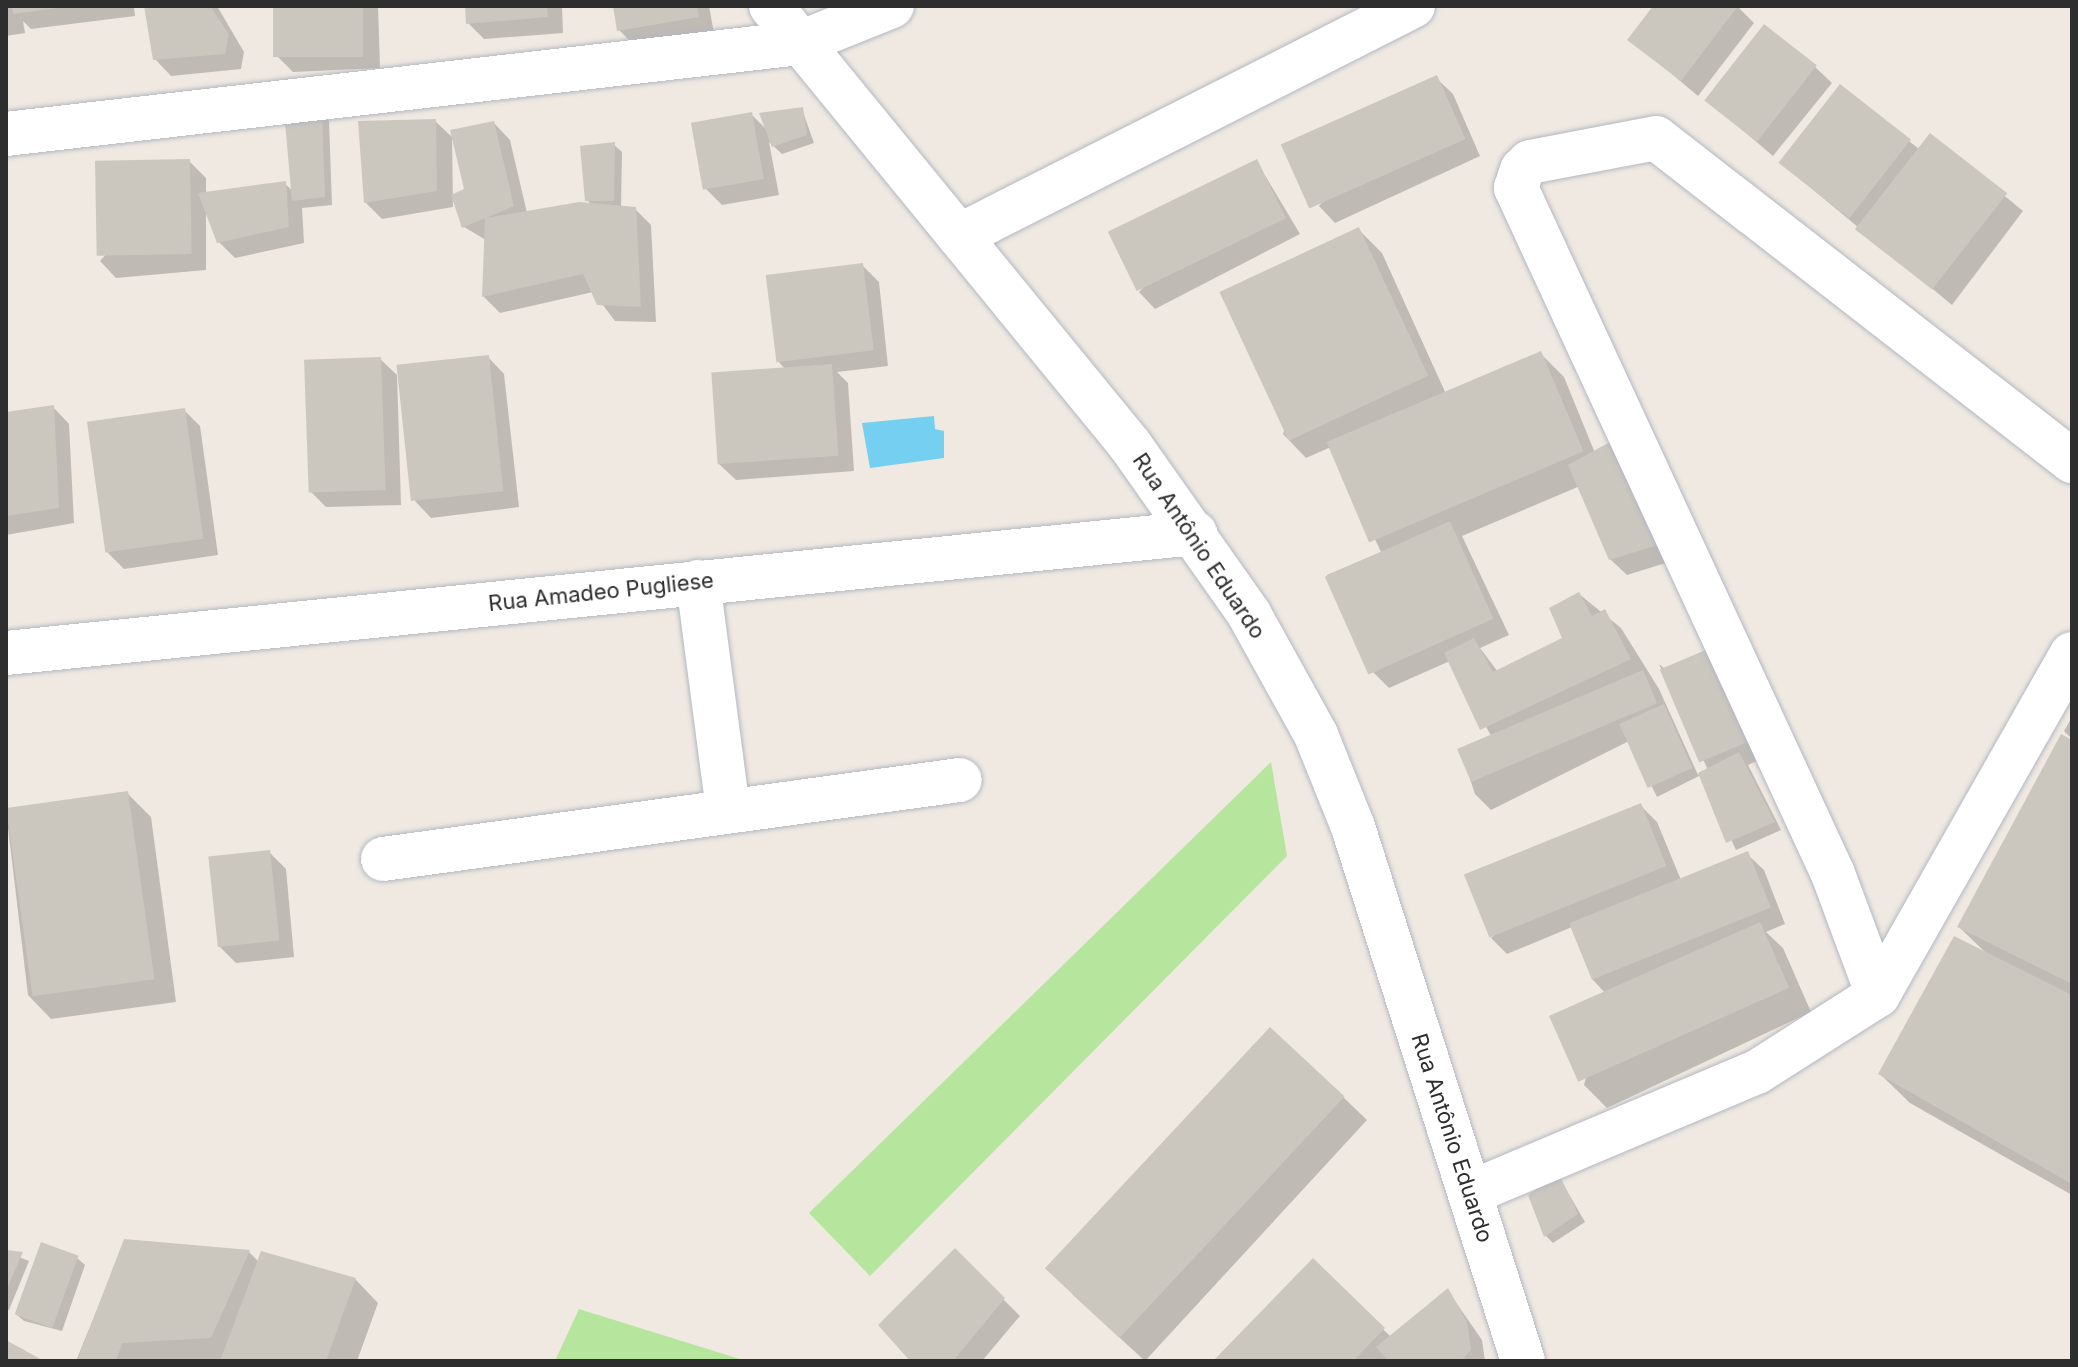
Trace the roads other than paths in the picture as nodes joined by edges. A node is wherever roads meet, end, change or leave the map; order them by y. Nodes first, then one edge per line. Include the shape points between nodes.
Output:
1 (771, 6) edge
2 (892, 6) edge
3 (1413, 6) edge
4 (800, 43) junction
5 (6, 134) edge
6 (959, 236) junction
7 (2072, 461) edge
8 (1195, 533) junction
9 (698, 582) junction
10 (6, 653) edge
11 (2072, 654) edge
12 (960, 780) dead end
13 (728, 811) junction
14 (383, 859) dead end
15 (1878, 995) junction
16 (1470, 1193) junction
17 (1523, 1361) edge

1 - 4 street, Rua Antônio Eduardo
2 - 4 street
3 - 6 street
4 - 5 street
4 - 6 street, Rua Antônio Eduardo
6 - 8 street, Rua Antônio Eduardo
7 - 15 street via 1656,138 1530,162 1522,170 1516,188 1833,874
8 - 9 street, Rua Amadeo Pugliese
8 - 16 street, Rua Antônio Eduardo via 1316,735 1353,827
9 - 10 street, Rua Amadeo Pugliese
9 - 13 street
11 - 15 street
12 - 13 street
13 - 14 street
15 - 16 street via 1757,1072
16 - 17 street, Rua Antônio Eduardo

